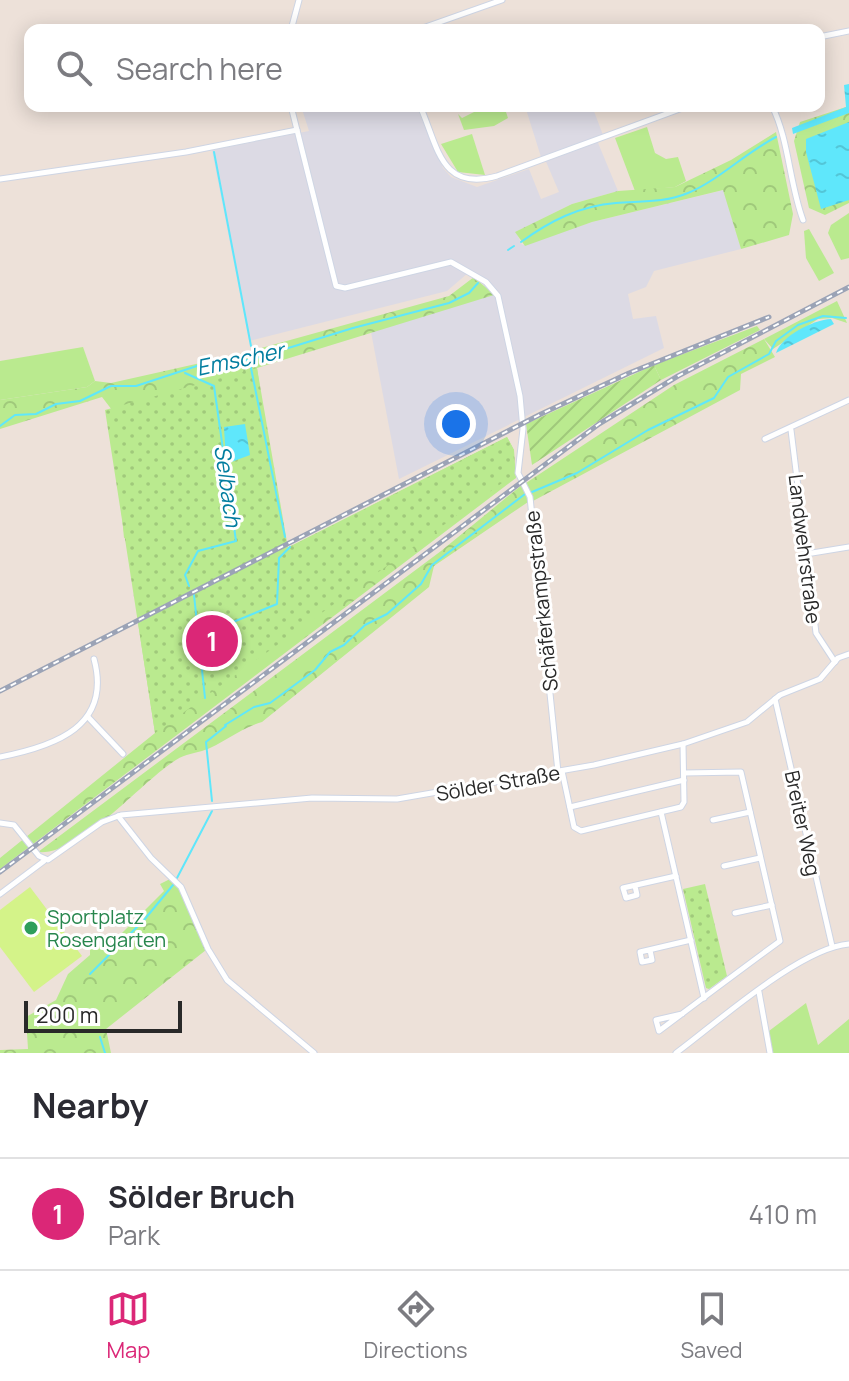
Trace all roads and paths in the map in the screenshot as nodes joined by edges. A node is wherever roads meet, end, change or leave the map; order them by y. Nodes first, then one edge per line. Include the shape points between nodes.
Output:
1 (299, 0) edge
2 (502, 0) edge
3 (293, 24) edge
4 (434, 24) edge
5 (849, 31) edge
6 (825, 36) edge
7 (292, 112) edge
8 (423, 112) edge
9 (672, 112) edge
10 (775, 112) edge
11 (297, 130) junction
12 (0, 179) edge
13 (803, 220) dead end
14 (849, 400) edge
15 (791, 430) junction
16 (765, 439) dead end
17 (849, 547) edge
18 (806, 554) junction
19 (849, 654) edge
20 (94, 659) dead end
21 (835, 662) junction
22 (775, 699) junction
23 (88, 717) junction
24 (683, 744) junction
25 (123, 754) dead end
26 (0, 757) edge
27 (560, 772) junction
28 (684, 777) junction
29 (570, 807) junction
30 (661, 812) junction
31 (750, 812) junction
32 (118, 816) junction
33 (713, 820) dead end
34 (0, 823) edge
35 (760, 858) junction
36 (45, 860) junction
37 (724, 866) dead end
38 (676, 876) junction
39 (635, 886) dead end
40 (0, 894) edge
41 (772, 905) junction
42 (735, 913) dead end
43 (691, 940) junction
44 (849, 944) edge
45 (832, 946) junction
46 (650, 950) dead end
47 (759, 992) junction
48 (704, 998) junction
49 (682, 1014) junction
50 (314, 1053) edge
51 (676, 1053) edge
52 (770, 1053) edge

1 - 3 street
2 - 4 street
5 - 6 street
7 - 11 street
8 - 9 street via 445,165 458,177 472,180 497,176
10 - 13 street
11 - 12 street
11 - 27 street, Schäferkampstraße via 336,286 451,262 496,292 520,396 518,473 530,497
14 - 15 street
15 - 16 street
15 - 18 street, Landwehrstraße
17 - 18 street
18 - 21 street, Landwehrstraße via 816,633
19 - 21 street, Sölder Straße
20 - 23 street via 100,691
21 - 22 street, Sölder Straße via 820,679
22 - 24 street, Sölder Straße via 747,722
22 - 45 street, Breiter Weg
23 - 25 street
23 - 26 street via 50,742
24 - 27 street, Sölder Straße
24 - 28 street
27 - 29 street
27 - 32 street, Sölder Straße via 397,799 312,798
28 - 29 street
28 - 30 street via 683,805
28 - 31 street via 741,772
29 - 30 street via 574,827 581,831
30 - 38 street
31 - 33 street
31 - 35 street
32 - 36 street
32 - 50 street via 181,887 227,980
34 - 36 street via 14,825
35 - 37 street
35 - 41 street
36 - 40 street
38 - 39 street
38 - 43 street
41 - 42 street
41 - 48 street via 780,941
43 - 46 street
43 - 48 street
44 - 45 street
45 - 47 street
47 - 51 street
47 - 52 street
48 - 49 street
49 - 49 street via 670,1023 659,1031 656,1020

